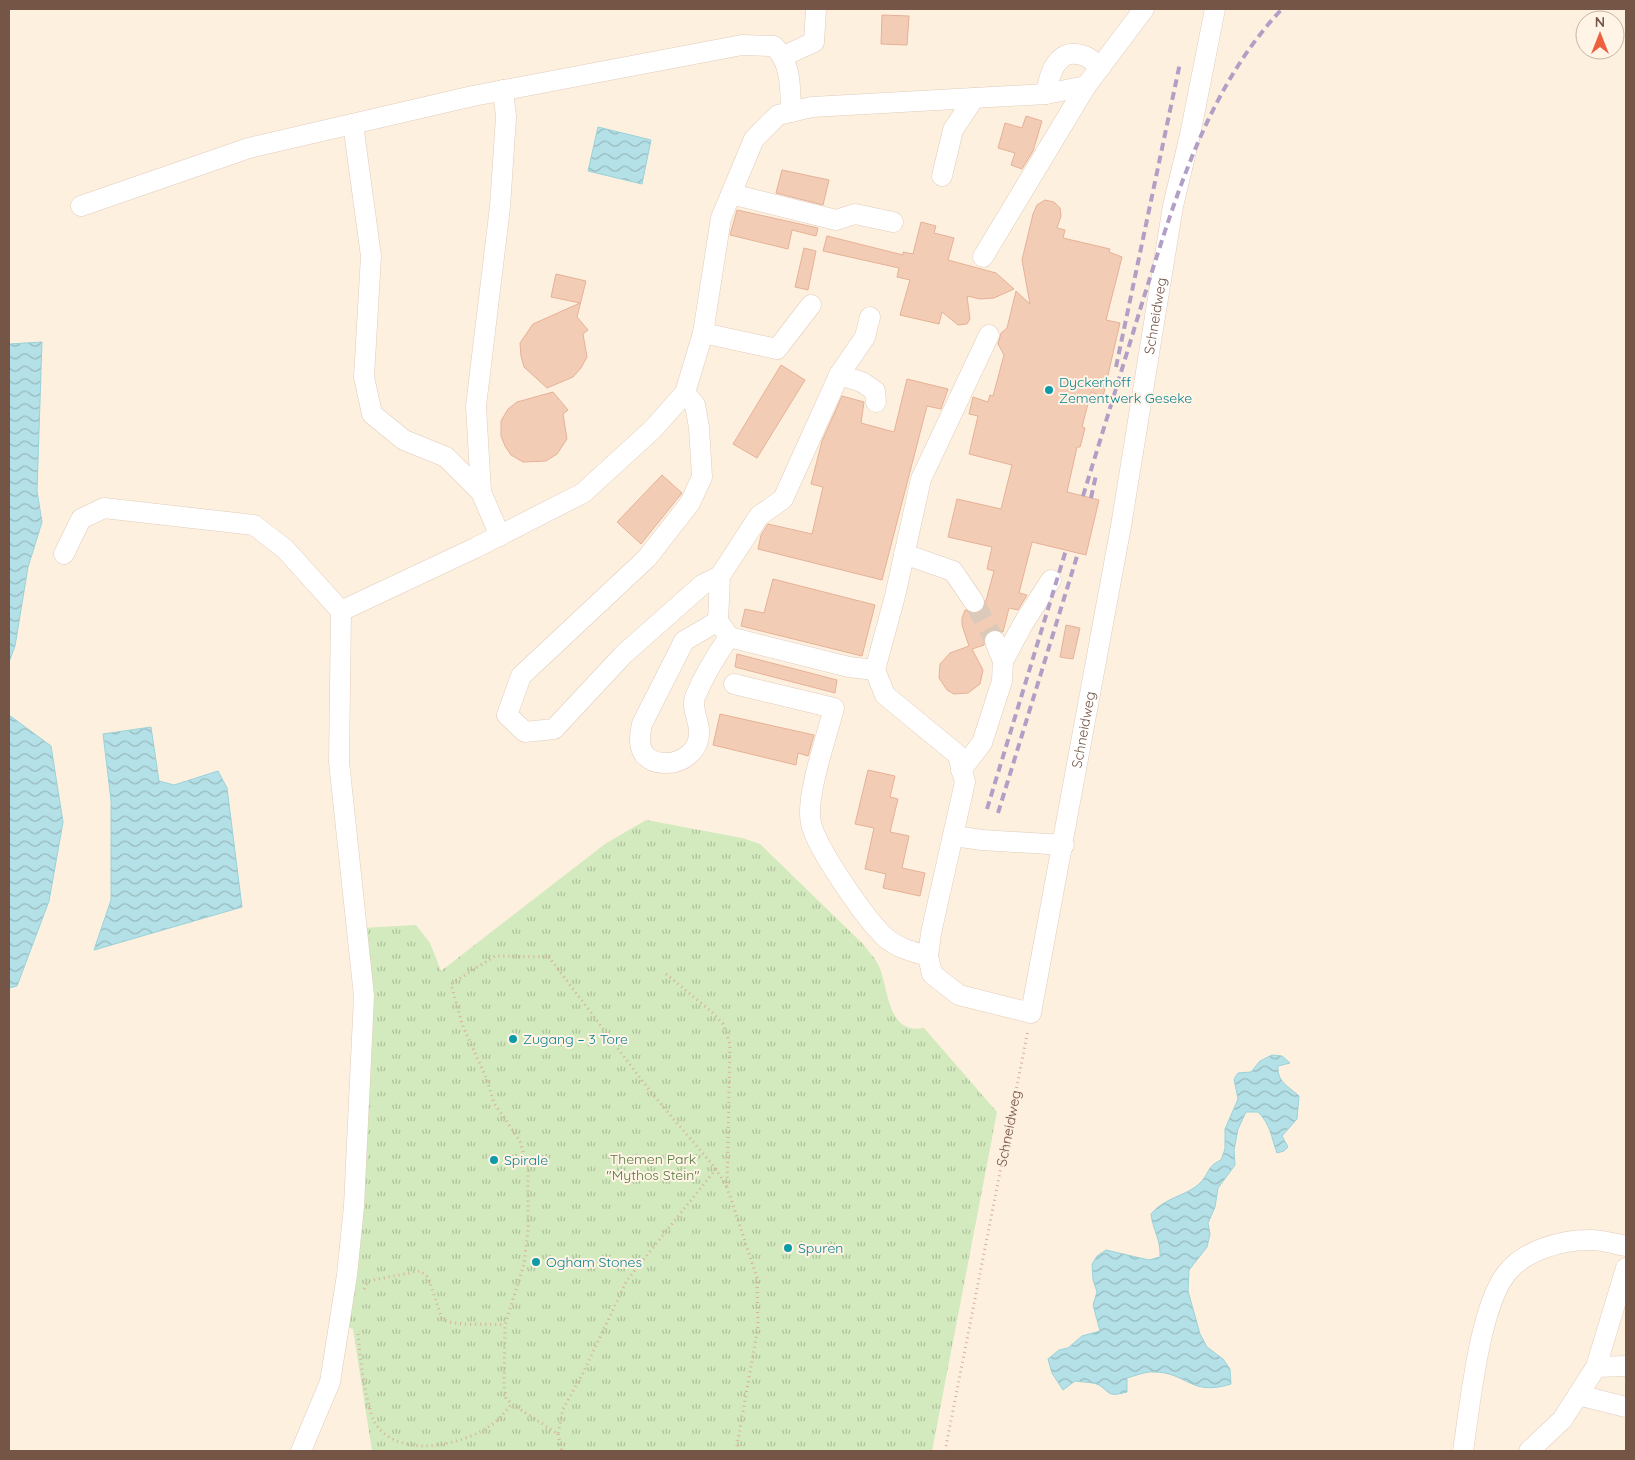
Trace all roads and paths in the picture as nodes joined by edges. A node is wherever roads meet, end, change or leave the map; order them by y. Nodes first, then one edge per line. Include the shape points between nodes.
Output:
1 (816, 9) edge
2 (1144, 9) edge
3 (1215, 9) edge
4 (784, 56) junction
5 (1101, 67) junction
6 (1086, 86) junction
7 (503, 90) junction
8 (1046, 94) junction
9 (974, 98) junction
10 (791, 112) junction
11 (353, 124) junction
12 (942, 176) dead end
13 (731, 194) junction
14 (81, 206) dead end
15 (893, 222) dead end
16 (983, 257) dead end
17 (811, 305) dead end
18 (870, 317) dead end
19 (703, 333) junction
20 (989, 335) dead end
21 (839, 375) junction
22 (685, 393) junction
23 (876, 402) dead end
24 (481, 492) junction
25 (500, 536) junction
26 (64, 554) dead end
27 (904, 554) junction
28 (720, 576) junction
29 (1051, 580) dead end
30 (974, 602) tunnel mouth
31 (341, 611) junction
32 (724, 629) junction
33 (995, 641) tunnel mouth
34 (1003, 661) junction
35 (875, 670) junction
36 (734, 684) dead end
37 (962, 770) junction
38 (954, 836) junction
39 (1064, 845) junction
40 (928, 956) junction
41 (666, 974) dead end
42 (1031, 1013) junction
43 (716, 1169) junction
44 (727, 1187) junction
45 (1626, 1246) edge
46 (1626, 1268) edge
47 (362, 1291) dead end
48 (505, 1325) junction
49 (357, 1333) dead end
50 (1626, 1366) edge
51 (1596, 1367) junction
52 (1578, 1395) junction
53 (512, 1404) junction
54 (1626, 1407) edge
55 (558, 1434) junction
56 (408, 1449) edge
57 (301, 1451) edge
58 (562, 1451) edge
59 (736, 1451) edge
60 (945, 1451) edge
61 (1463, 1451) edge
62 (1528, 1451) edge

1 - 4 lane via 814,42
2 - 5 lane
3 - 39 lane, Schneidweg via 1173,206 1121,526
4 - 7 lane via 774,46 742,45
4 - 10 lane via 789,73
5 - 6 lane
5 - 8 lane via 1084,55 1059,59 1050,72
6 - 8 lane
6 - 16 lane
7 - 11 lane
7 - 24 lane via 506,117 500,207 476,406
8 - 9 lane
9 - 10 lane via 812,107
9 - 12 lane via 953,130
10 - 13 lane via 778,115 754,139
11 - 14 lane via 249,148
11 - 24 lane via 370,256 364,377 372,414 404,440 446,457
13 - 15 lane via 836,220 855,214
13 - 19 lane via 721,218
17 - 19 lane via 777,349
18 - 21 lane via 865,337
19 - 22 lane
20 - 27 lane via 921,479
21 - 23 lane via 862,382 874,391
21 - 28 lane via 783,500 759,516
22 - 25 lane via 652,429 583,493
22 - 28 lane via 695,405 702,477 690,503 647,558 521,676 507,715 525,732 554,729 624,654 702,585
24 - 25 lane
25 - 31 lane
26 - 31 lane via 81,519 104,508 254,525 285,549
27 - 30 lane via 952,571
27 - 35 lane
28 - 32 lane
29 - 34 lane via 1022,624
31 - 57 lane via 339,762 364,996 354,1206 330,1382
32 - 32 lane via 694,700 700,733 692,753 673,763 648,759 642,751 642,724 684,641
32 - 35 lane via 849,668
33 - 34 lane
34 - 37 lane via 1002,681 982,743
35 - 37 lane via 885,695 958,755
36 - 40 lane via 834,708 812,796 811,823 821,849 886,938 904,949
37 - 38 lane via 965,782
38 - 39 lane
38 - 40 lane
39 - 42 lane, Schneidweg
40 - 42 lane via 932,974 959,995
41 - 44 path via 714,1013 730,1044
42 - 60 path, Schneidweg
43 - 44 path
43 - 48 path via 650,1091 549,957 495,956 451,984 462,1024 494,1103 520,1141 528,1172 528,1230 524,1264
43 - 55 path via 627,1280 563,1409
44 - 59 path via 758,1278 758,1327
45 - 61 lane via 1589,1240 1558,1244 1523,1258 1506,1273 1494,1294 1480,1346
46 - 51 lane
47 - 48 path via 368,1281 420,1271 428,1277 442,1319
48 - 53 path via 504,1385 506,1398
49 - 56 path via 362,1372 375,1422 385,1436
50 - 51 lane
51 - 52 lane
52 - 54 lane
52 - 62 lane via 1562,1420
53 - 55 path
53 - 56 path via 495,1423 463,1440 427,1449
55 - 58 path

